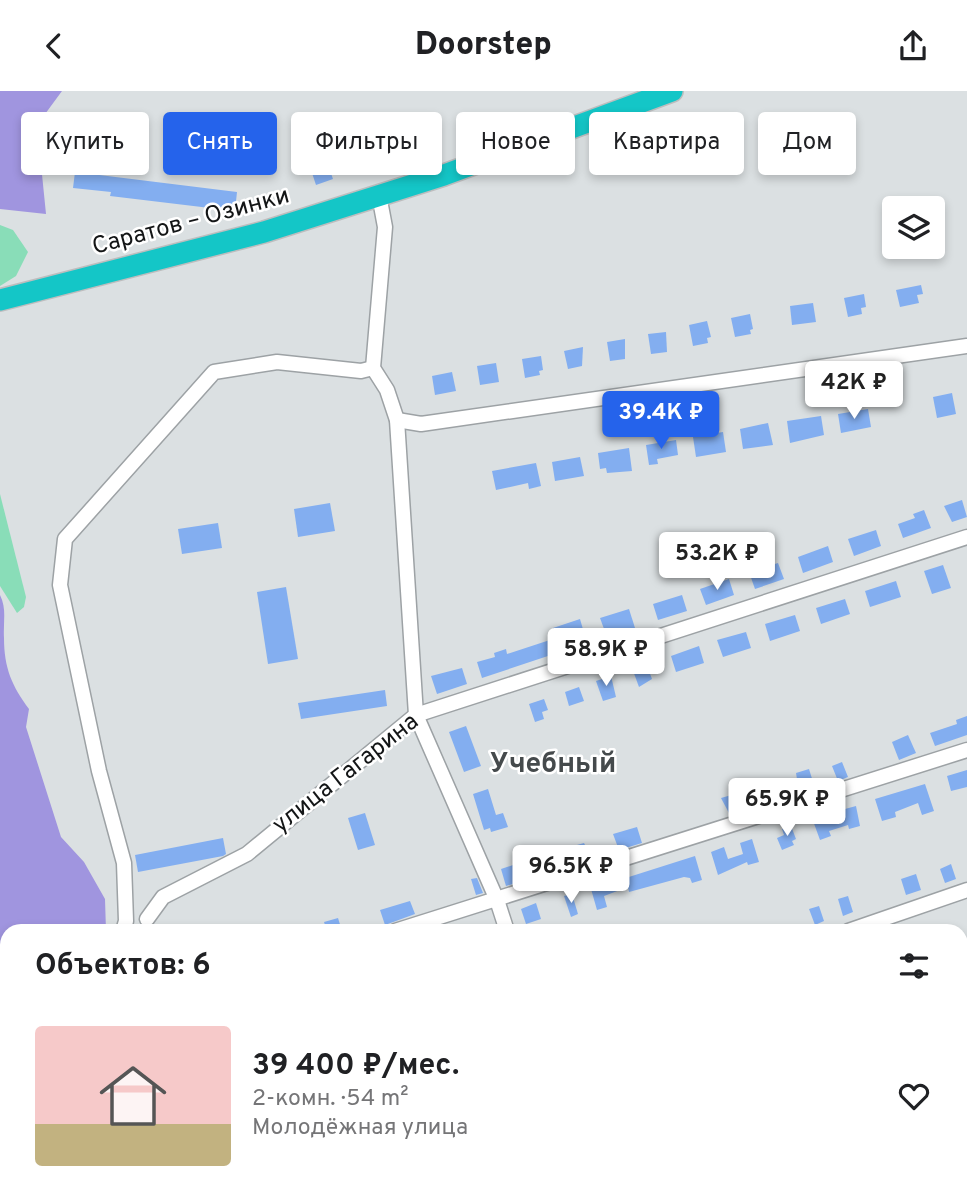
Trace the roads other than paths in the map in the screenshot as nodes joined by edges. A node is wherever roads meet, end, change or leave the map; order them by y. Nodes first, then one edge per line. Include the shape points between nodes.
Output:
1 (671, 91) edge
2 (379, 195) junction
3 (0, 300) edge
4 (967, 346) edge
5 (373, 368) junction
6 (397, 420) junction
7 (967, 537) edge
8 (416, 715) junction
9 (967, 750) edge
10 (967, 890) edge
11 (497, 900) junction
12 (125, 924) edge
13 (150, 924) edge
14 (418, 924) edge
15 (505, 924) edge
16 (869, 924) edge

1 - 2 highway, Саратов – Озинки
2 - 3 highway, Саратов – Озинки via 264,232
2 - 5 street via 385,227
4 - 6 street via 421,424
5 - 6 street
5 - 12 street via 361,371 277,362 214,372 65,539 60,585 99,771 124,863
6 - 8 street
7 - 8 street, улица Гагарина
8 - 11 street
8 - 13 street, улица Гагарина via 247,854 163,897
9 - 11 street
10 - 16 street
11 - 14 street
11 - 15 street

